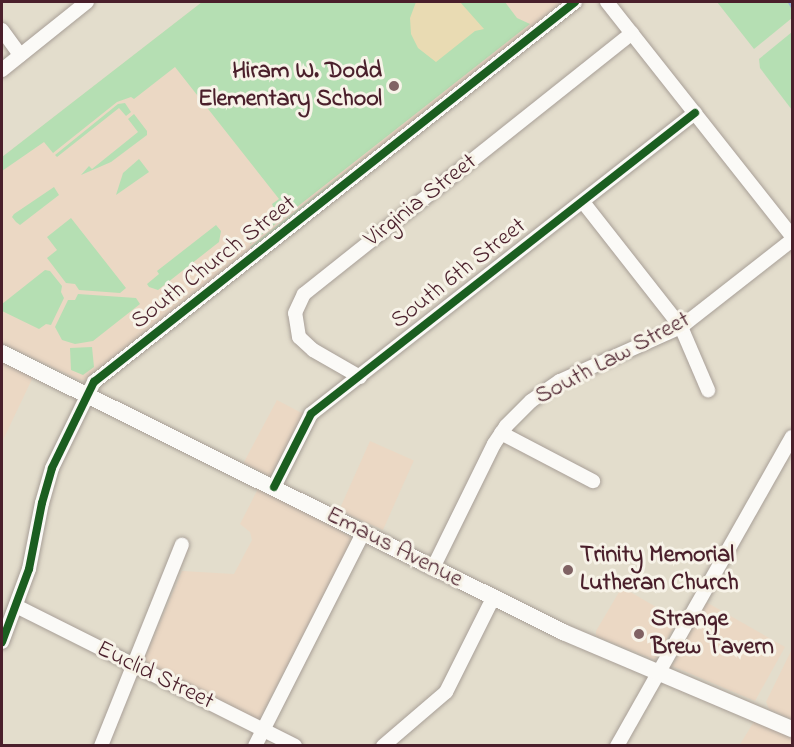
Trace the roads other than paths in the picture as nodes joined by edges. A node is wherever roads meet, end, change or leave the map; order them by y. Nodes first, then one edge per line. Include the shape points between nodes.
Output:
1 (87, 2) edge
2 (574, 2) edge
3 (607, 2) edge
4 (2, 30) edge
5 (633, 33) junction
6 (20, 55) junction
7 (2, 70) edge
8 (695, 112) junction
9 (583, 202) junction
10 (792, 238) edge
11 (681, 327) junction
12 (2, 353) edge
13 (360, 377) junction
14 (708, 390) dead end
15 (88, 395) junction
16 (501, 433) junction
17 (792, 437) edge
18 (593, 481) dead end
19 (274, 487) junction
20 (363, 532) junction
21 (182, 544) dead end
22 (433, 568) junction
23 (493, 598) junction
24 (16, 606) junction
25 (2, 642) edge
26 (133, 665) junction
27 (658, 672) junction
28 (263, 729) junction
29 (792, 729) edge
30 (101, 746) edge
31 (255, 746) edge
32 (295, 746) edge
33 (383, 746) edge
34 (617, 746) edge

1 - 6 street
2 - 15 street, South Church Street via 94,382
3 - 5 street
4 - 6 street
5 - 8 street
5 - 13 street, Virginia Street via 304,294 295,313 299,337 313,351
6 - 7 street
8 - 9 street, South 6th Street
8 - 10 street
9 - 11 street
9 - 13 street, South 6th Street
10 - 11 street, South Law Street
11 - 14 street
11 - 16 street, South Law Street via 552,386 531,400
12 - 15 main road, Emaus Avenue
13 - 19 street, South 6th Street via 310,414
15 - 19 main road, Emaus Avenue
15 - 24 street, South Church Street via 52,468 33,555
16 - 18 street
16 - 22 street, South Law Street
17 - 27 street
19 - 20 main road, Emaus Avenue
20 - 22 main road, Emaus Avenue
20 - 28 street
21 - 26 street
22 - 23 main road, Emaus Avenue
23 - 27 main road, Emaus Avenue
23 - 33 street via 446,692
24 - 25 street, South Church Street
24 - 26 street, Euclid Street
26 - 28 street, Euclid Street
26 - 30 street
27 - 29 main road, Emaus Avenue
27 - 34 street
28 - 31 street
28 - 32 street, Euclid Street

